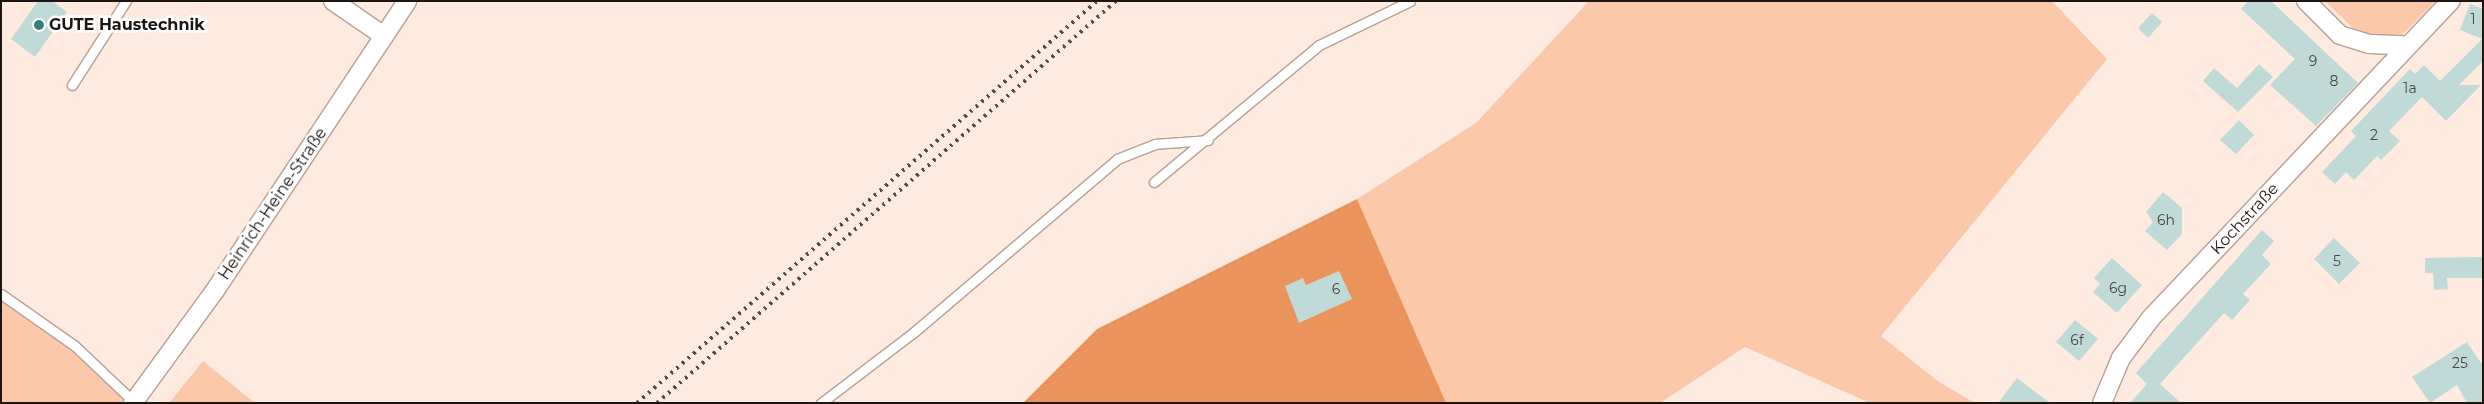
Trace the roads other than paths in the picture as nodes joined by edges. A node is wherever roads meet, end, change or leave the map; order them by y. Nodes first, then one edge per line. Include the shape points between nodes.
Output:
1 (126, 1) edge
2 (333, 1) edge
3 (407, 1) edge
4 (1410, 1) edge
5 (2306, 1) edge
6 (2450, 1) edge
7 (384, 36) junction
8 (2404, 45) junction
9 (72, 85) dead end
10 (1208, 140) junction
11 (1154, 182) dead end
12 (1, 294) edge
13 (133, 402) edge
14 (820, 403) edge
15 (2102, 403) edge

1 - 9 lane
2 - 7 street
3 - 7 street, Heinrich-Heine-Straße
4 - 10 lane via 1319,45 1275,78
5 - 8 street via 2340,35 2369,44
6 - 8 street, Kochstraße
7 - 13 street, Heinrich-Heine-Straße via 214,292
8 - 15 street, Kochstraße via 2152,318 2121,358
10 - 11 lane
10 - 14 lane via 1155,144 1117,159 914,332
12 - 13 lane via 75,346

